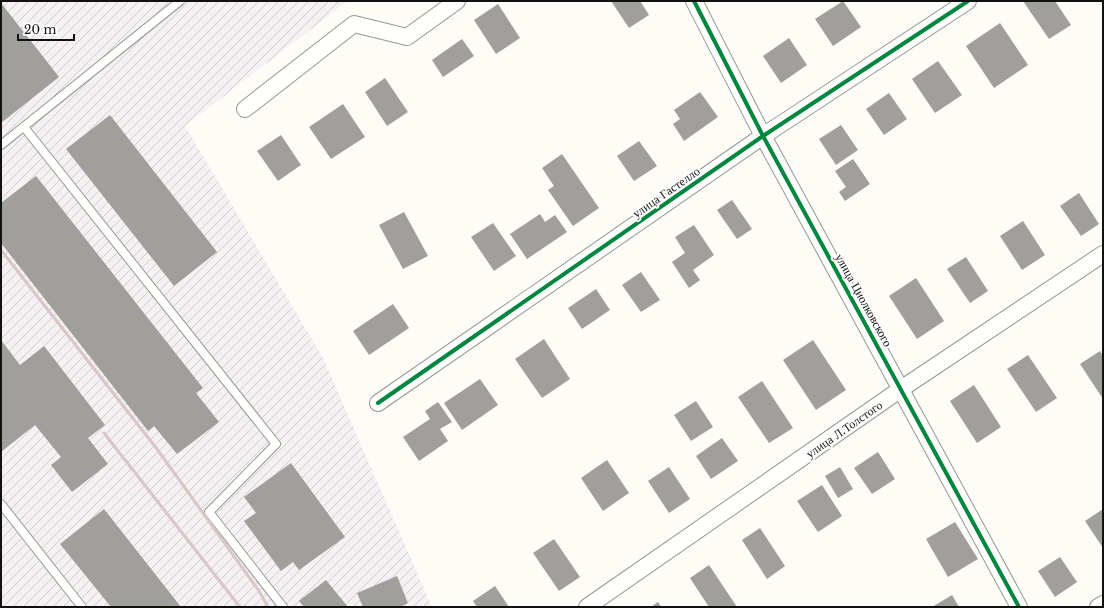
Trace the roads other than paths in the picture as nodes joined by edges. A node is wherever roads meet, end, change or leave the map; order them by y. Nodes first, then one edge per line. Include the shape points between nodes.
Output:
1 (180, 1) edge
2 (457, 1) edge
3 (694, 1) edge
4 (968, 1) edge
5 (245, 109) dead end
6 (24, 127) junction
7 (763, 136) junction
8 (1, 145) edge
9 (1103, 254) edge
10 (901, 389) junction
11 (378, 403) dead end
12 (1, 504) edge
13 (1103, 604) edge
14 (82, 607) edge
15 (283, 607) edge
16 (588, 607) edge
17 (1020, 607) edge
18 (1098, 607) edge

1 - 6 lane
2 - 5 street via 407,37 354,24
3 - 7 street, улица Циолковского
4 - 7 street, улица Гастелло
6 - 8 lane
6 - 15 lane via 276,444 209,512
7 - 10 street, улица Циолковского
7 - 11 street, улица Гастелло
9 - 10 street, улица Л.Толстого
10 - 16 street, улица Л.Толстого
10 - 17 street, улица Циолковского
12 - 14 lane
13 - 18 street

